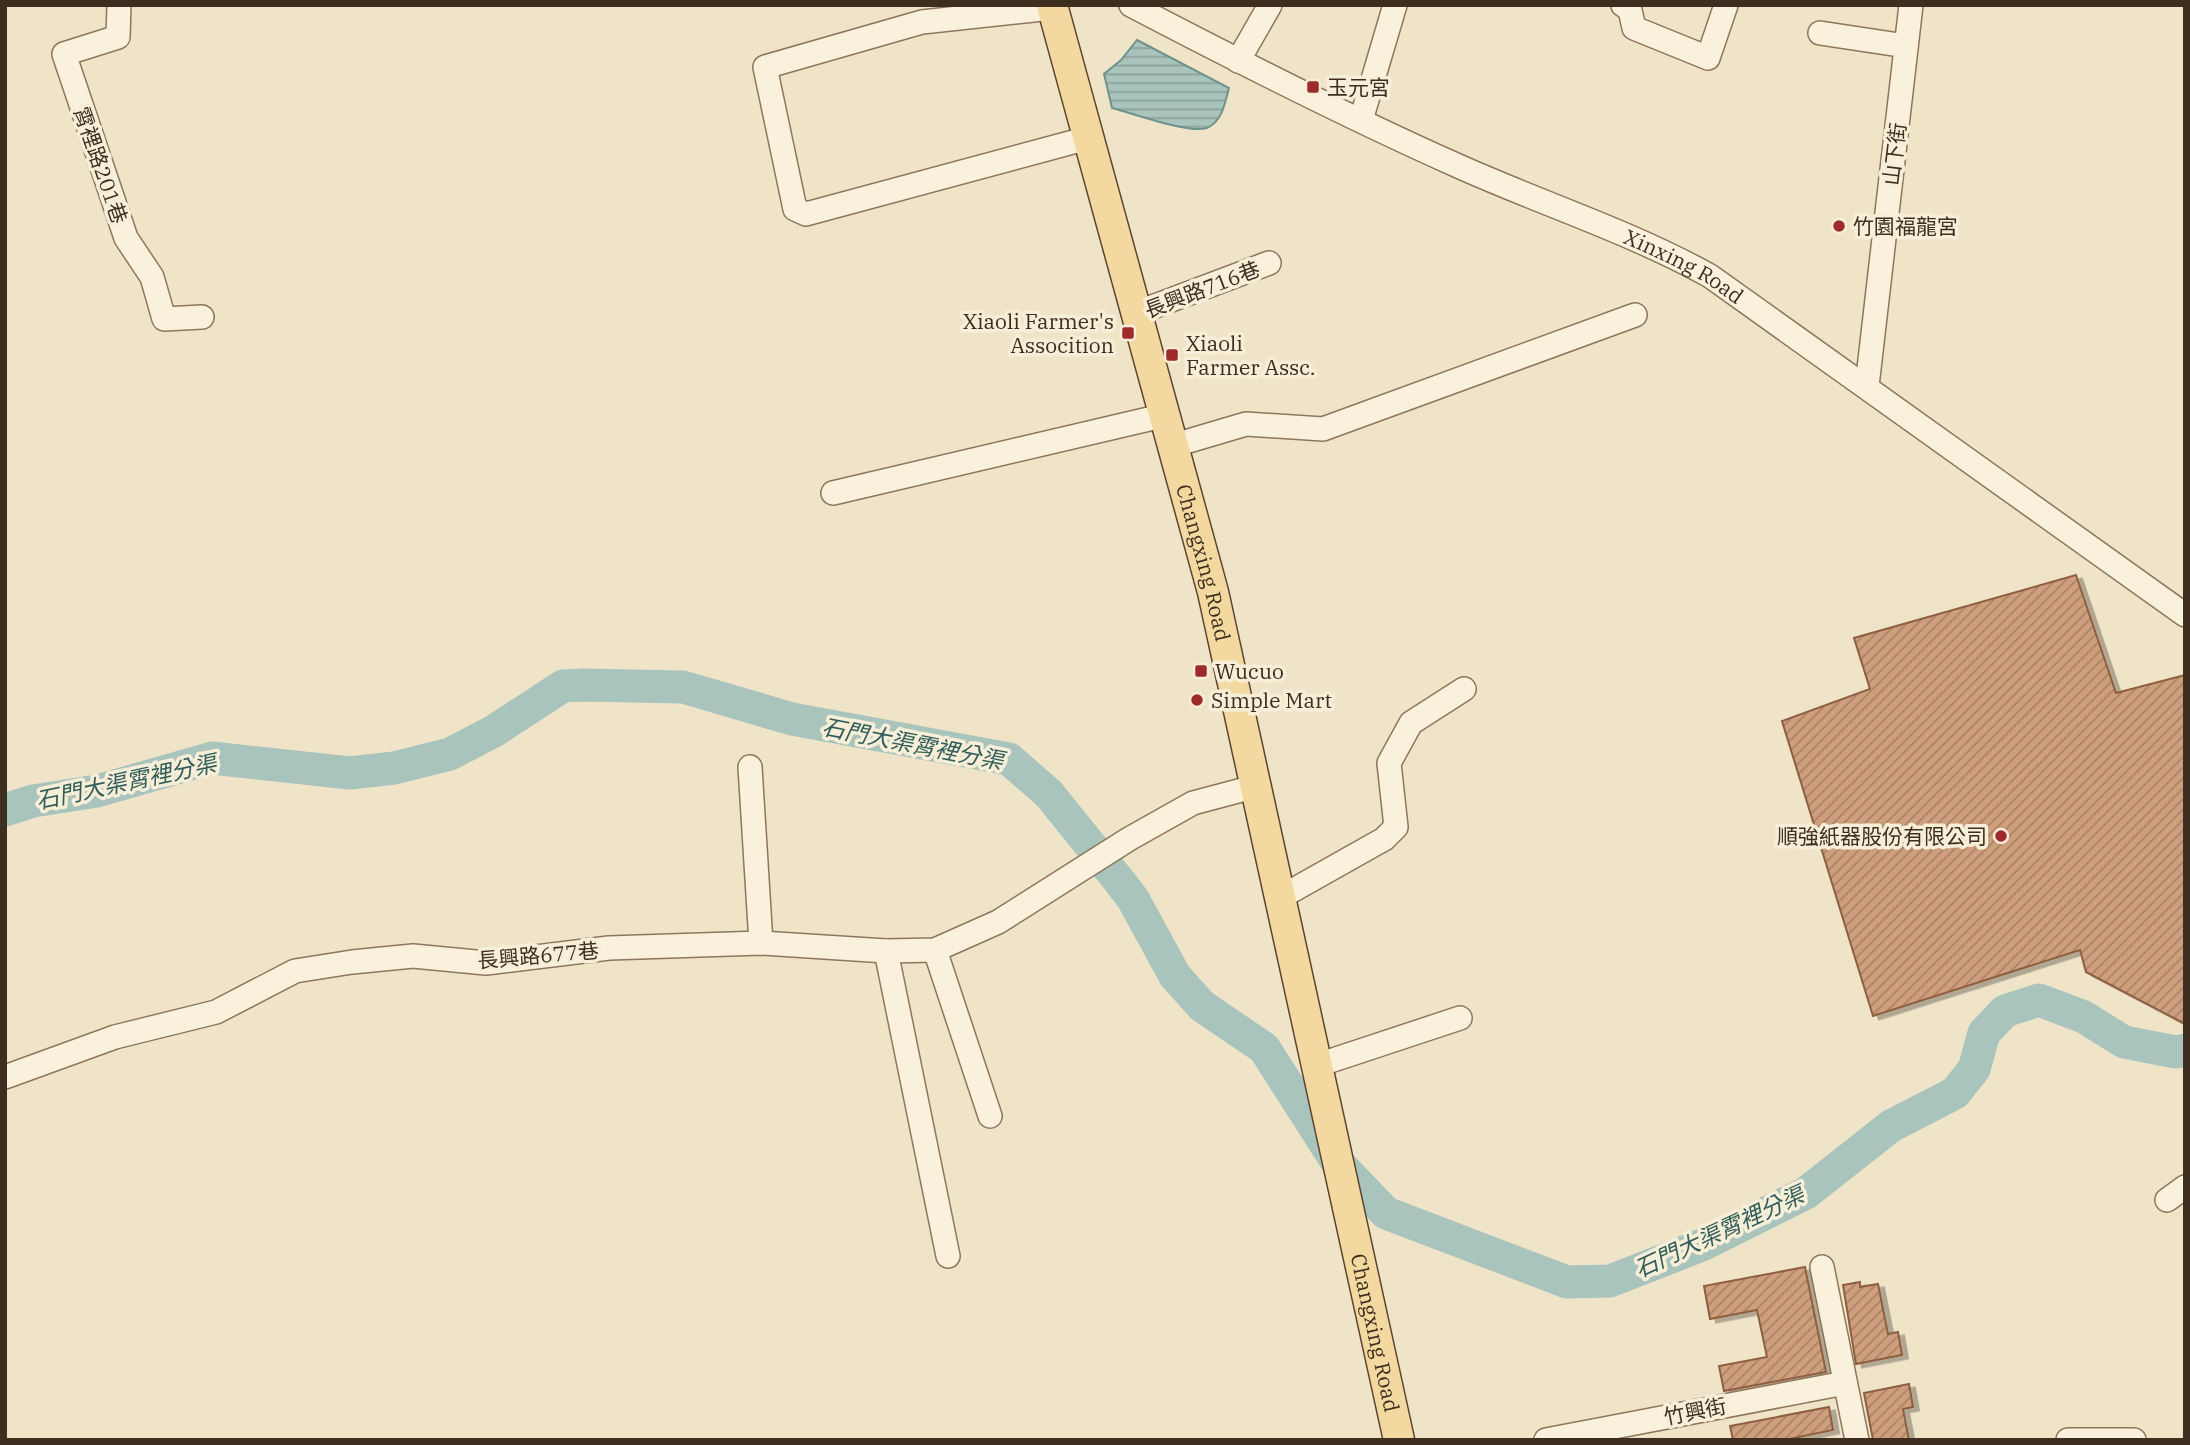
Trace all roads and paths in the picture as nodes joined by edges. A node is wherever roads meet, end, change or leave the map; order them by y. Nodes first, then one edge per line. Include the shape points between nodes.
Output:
1 (119, 5) edge
2 (1131, 5) edge
3 (1270, 5) edge
4 (1395, 5) edge
5 (1726, 5) edge
6 (1911, 5) edge
7 (1052, 6) edge
8 (1629, 7) edge
9 (1820, 33) dead end
10 (1906, 46) junction
11 (1238, 61) junction
12 (1362, 120) junction
13 (1088, 138) junction
14 (1269, 263) dead end
15 (1135, 314) junction
16 (1635, 315) dead end
17 (202, 317) dead end
18 (1867, 386) junction
19 (1166, 415) junction
20 (1175, 445) junction
21 (833, 493) dead end
22 (2185, 615) edge
23 (1464, 689) dead end
24 (750, 767) dead end
25 (1257, 786) junction
26 (1281, 897) junction
27 (761, 943) junction
28 (935, 950) junction
29 (886, 951) junction
30 (1460, 1018) dead end
31 (1318, 1065) junction
32 (5, 1077) edge
33 (990, 1116) dead end
34 (948, 1256) dead end
35 (1822, 1268) dead end
36 (1845, 1383) junction
37 (1399, 1440) edge
38 (1546, 1440) edge
39 (1857, 1440) edge
40 (2068, 1440) edge
41 (2134, 1440) edge

1 - 17 street, 霄裡路201巷 via 118,37 64,54 126,238 152,277 164,318
2 - 11 street, Xinxing Road
3 - 11 street
4 - 12 street
5 - 8 street via 1708,58 1634,29
6 - 10 street, 山下街
7 - 13 main road, Changxing Road
7 - 13 street via 922,22 765,68 795,209 806,214
9 - 10 street
10 - 18 street, 山下街
11 - 12 street, Xinxing Road
12 - 18 street, Xinxing Road via 1455,165 1672,255 1710,276
13 - 15 main road, Changxing Road
14 - 15 street, 長興路716巷
15 - 19 main road, Changxing Road
16 - 20 street via 1323,429 1246,424
18 - 22 street, Xinxing Road
19 - 20 main road, Changxing Road
19 - 21 street
20 - 25 main road, Changxing Road
23 - 26 street via 1411,723 1389,763 1396,827 1384,839
24 - 27 street
25 - 26 main road, Changxing Road
25 - 28 street, 長興路677巷 via 1193,803 998,922
26 - 31 main road, Changxing Road
27 - 29 street, 長興路677巷
27 - 32 street, 長興路677巷 via 608,948 486,963 412,956 295,971 216,1012 115,1037
28 - 29 street, 長興路677巷
28 - 33 street
29 - 34 street
30 - 31 street
31 - 37 main road, Changxing Road
35 - 36 street
36 - 38 street, 竹興街
36 - 39 street
40 - 41 street

